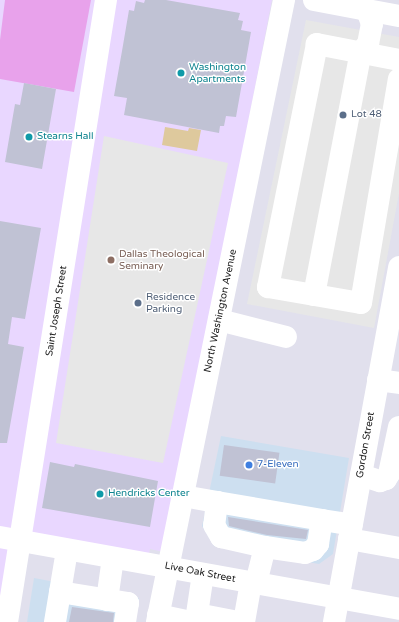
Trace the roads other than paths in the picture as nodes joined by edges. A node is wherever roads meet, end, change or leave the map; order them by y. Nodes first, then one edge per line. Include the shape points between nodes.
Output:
1 (106, 0) edge
2 (284, 0) edge
3 (314, 0) edge
4 (355, 6) edge
5 (399, 16) edge
6 (361, 52) junction
7 (399, 60) edge
8 (399, 78) edge
9 (399, 267) edge
10 (314, 295) junction
11 (219, 320) junction
12 (393, 329) edge
13 (286, 338) dead end
14 (378, 380) junction
15 (399, 383) edge
16 (399, 426) edge
17 (361, 475) junction
18 (182, 496) junction
19 (217, 502) junction
20 (322, 520) junction
21 (351, 532) junction
22 (10, 539) edge
23 (264, 547) junction
24 (399, 548) edge
25 (67, 550) junction
26 (114, 558) junction
27 (167, 567) junction
28 (203, 574) junction
29 (253, 583) junction
30 (60, 592) junction
31 (338, 598) junction
32 (107, 600) junction
33 (399, 609) edge
34 (5, 613) edge
35 (158, 618) edge
36 (194, 619) edge
37 (55, 622) edge
38 (125, 622) edge
39 (238, 622) edge
40 (244, 622) edge
41 (334, 622) edge

1 - 22 street, Saint Joseph Street
2 - 11 street, North Washington Avenue
3 - 4 street
4 - 5 street
4 - 6 street via 360,22 357,43
6 - 7 street
6 - 10 street
6 - 10 street via 317,44 268,287
8 - 10 street via 361,303
9 - 12 street, Gordon Street
11 - 13 street
11 - 18 street, North Washington Avenue
12 - 14 street, Gordon Street
14 - 15 street
14 - 17 street, Gordon Street
16 - 17 street via 386,479 380,481
17 - 21 street, Gordon Street
18 - 19 street
18 - 27 street, North Washington Avenue
19 - 20 street
19 - 23 street via 214,525 221,537
20 - 21 street
20 - 23 street via 318,544 313,550 305,553
21 - 24 street
21 - 31 street, Gordon Street
22 - 25 street, Live Oak Street
22 - 34 street, Saint Joseph Street
23 - 29 street
25 - 26 street, Live Oak Street
25 - 30 street
26 - 27 street, Live Oak Street
26 - 32 street
27 - 28 street, Live Oak Street
27 - 35 street, North Washington Avenue
28 - 29 street, Live Oak Street
28 - 36 street
29 - 31 street, Live Oak Street
29 - 40 street
30 - 32 street
30 - 37 street
31 - 33 street, Live Oak Street
31 - 41 street, Gordon Street
32 - 38 street via 128,603
35 - 36 street
36 - 39 street

